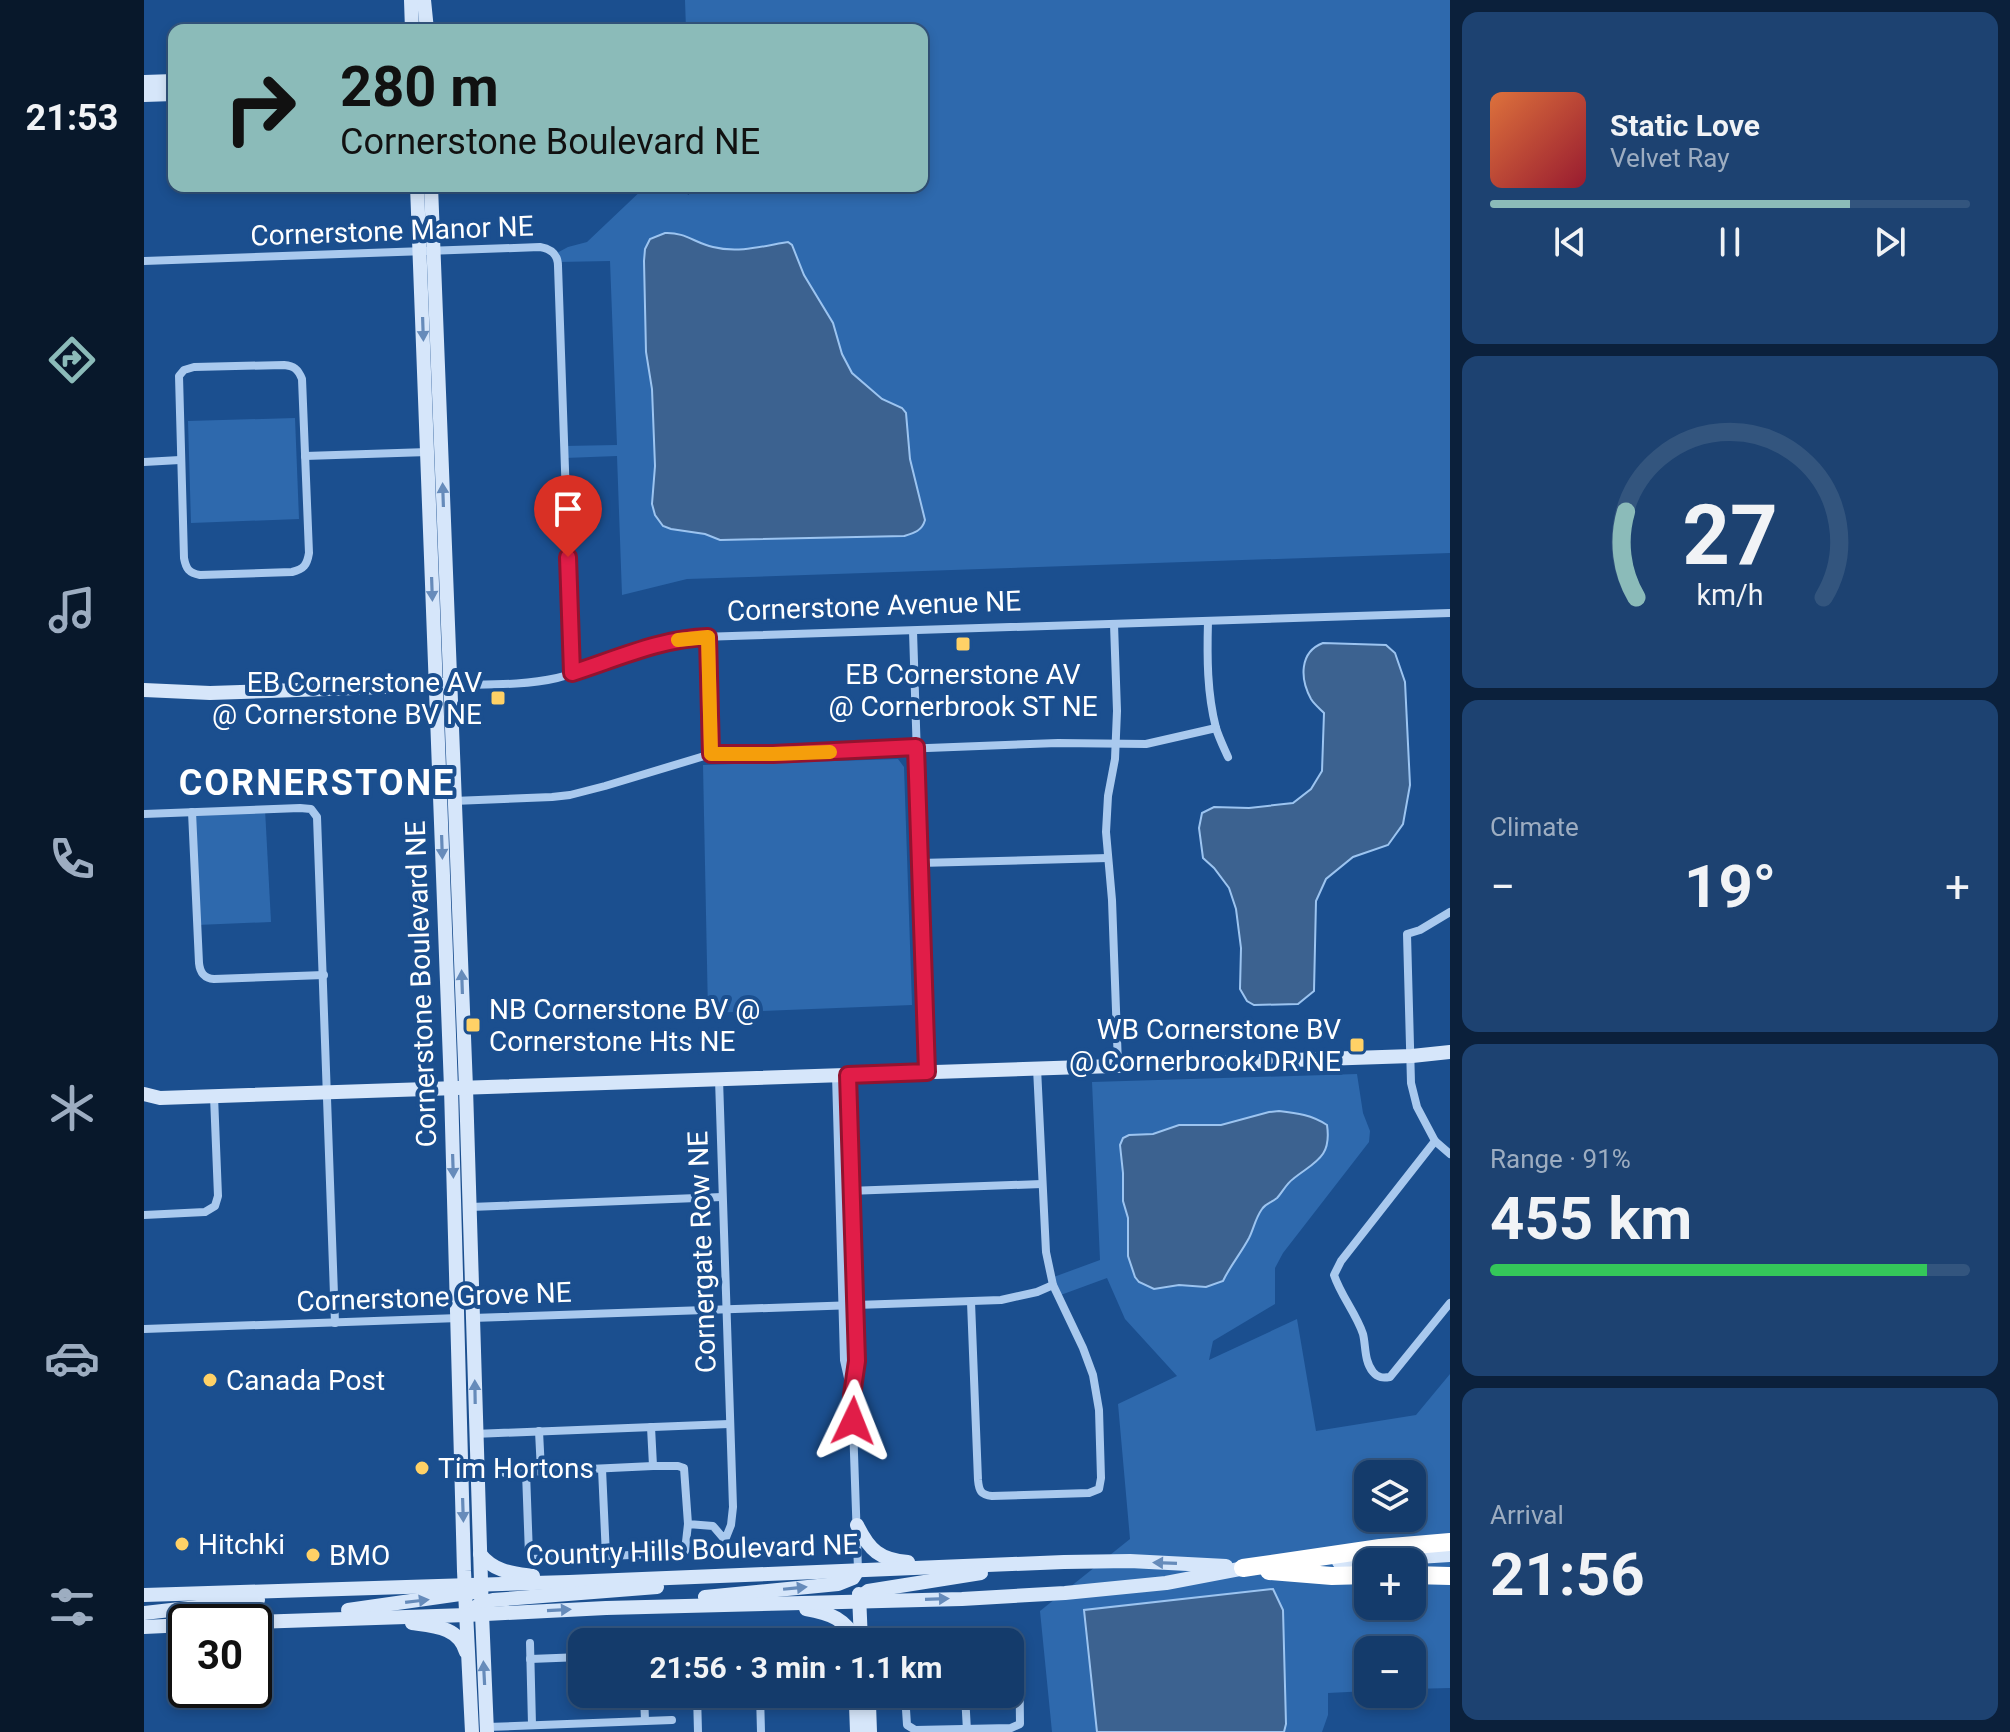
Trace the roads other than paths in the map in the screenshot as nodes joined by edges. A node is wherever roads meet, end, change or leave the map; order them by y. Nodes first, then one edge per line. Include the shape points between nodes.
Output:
1 (411, 0) edge
2 (424, 0) edge
3 (412, 24) edge
4 (426, 24) edge
5 (168, 81) edge
6 (144, 82) edge
7 (168, 94) edge
8 (144, 95) edge
9 (418, 192) edge
10 (431, 192) edge
11 (427, 251) junction
12 (144, 261) edge
13 (434, 452) junction
14 (305, 456) junction
15 (180, 460) junction
16 (144, 462) edge
17 (1450, 613) edge
18 (1208, 621) junction
19 (1114, 624) junction
20 (913, 631) junction
21 (708, 637) junction
22 (572, 673) junction
23 (436, 685) junction
24 (451, 685) junction
25 (144, 690) edge
26 (210, 693) junction
27 (144, 701) edge
28 (1216, 728) junction
29 (1115, 744) junction
30 (916, 747) junction
31 (711, 754) junction
32 (1228, 757) dead end
33 (448, 801) junction
34 (192, 812) junction
35 (144, 814) edge
36 (1108, 858) junction
37 (919, 863) junction
38 (1450, 912) edge
39 (324, 975) junction
40 (1450, 1052) edge
41 (1412, 1056) junction
42 (1118, 1065) junction
43 (1037, 1067) junction
44 (927, 1072) junction
45 (842, 1075) junction
46 (719, 1079) junction
47 (458, 1088) junction
48 (327, 1093) junction
49 (144, 1094) edge
50 (214, 1096) junction
51 (160, 1098) junction
52 (144, 1104) edge
53 (1435, 1141) junction
54 (1450, 1154) edge
55 (1042, 1184) junction
56 (852, 1190) junction
57 (839, 1191) junction
58 (722, 1197) junction
59 (470, 1207) junction
60 (144, 1215) edge
61 (1053, 1285) junction
62 (971, 1302) junction
63 (1450, 1303) edge
64 (850, 1305) junction
65 (726, 1309) junction
66 (458, 1318) junction
67 (473, 1318) junction
68 (335, 1323) junction
69 (144, 1329) edge
70 (729, 1424) junction
71 (651, 1427) junction
72 (539, 1431) junction
73 (476, 1434) junction
74 (460, 1435) junction
75 (653, 1466) junction
76 (602, 1469) junction
77 (541, 1471) junction
78 (526, 1472) junction
79 (505, 1473) dead end
80 (688, 1524) junction
81 (857, 1525) junction
82 (1450, 1542) edge
83 (480, 1554) junction
84 (1450, 1555) edge
85 (606, 1556) junction
86 (1029, 1564) junction
87 (956, 1567) junction
88 (1243, 1568) junction
89 (858, 1570) junction
90 (757, 1574) junction
91 (1354, 1575) edge
92 (1426, 1575) edge
93 (1450, 1576) edge
94 (569, 1582) junction
95 (481, 1584) junction
96 (144, 1589) edge
97 (322, 1589) junction
98 (466, 1590) junction
99 (192, 1594) junction
100 (144, 1595) edge
101 (859, 1602) junction
102 (774, 1604) junction
103 (606, 1608) junction
104 (477, 1611) junction
105 (144, 1613) edge
106 (376, 1617) junction
107 (272, 1619) edge
108 (272, 1621) edge
109 (168, 1626) edge
110 (144, 1627) edge
111 (849, 1628) edge
112 (859, 1628) edge
113 (530, 1643) dead end
114 (568, 1658) edge
115 (530, 1659) junction
116 (469, 1661) junction
117 (645, 1708) edge
118 (697, 1708) edge
119 (760, 1708) edge
120 (856, 1708) edge
121 (869, 1708) edge
122 (906, 1708) edge
123 (966, 1708) edge
124 (1020, 1708) edge
125 (672, 1720) dead end
126 (645, 1721) junction
127 (532, 1725) junction
128 (609, 1727) edge
129 (487, 1730) edge
130 (967, 1730) edge
131 (472, 1732) edge
132 (698, 1732) edge
133 (761, 1732) edge
134 (857, 1732) edge
135 (870, 1732) edge

1 - 3 street
2 - 4 street
5 - 6 street
7 - 8 street
9 - 11 street, Cornerstone Boulevard NE
10 - 11 street, Cornerstone Boulevard NE
11 - 12 street, Cornerstone Manor NE
11 - 13 street, Cornerstone Boulevard NE
11 - 22 street, Cornerstone Manor NE via 540,247 551,250 558,262
13 - 14 street
13 -> 23 street, Cornerstone Boulevard NE
24 -> 13 street, Cornerstone Boulevard NE
14 - 15 street via 302,379 293,366 194,367 179,376
14 - 15 street via 309,553 301,570 200,575 185,568
15 - 16 street
17 - 18 street, Cornerstone Avenue NE
18 - 19 street, Cornerstone Avenue NE
18 - 28 street via 1207,666
19 - 20 street, Cornerstone Avenue NE
19 - 29 street
20 - 21 street, Cornerstone Avenue NE
20 - 30 street
21 - 22 street, Cornerstone Avenue NE via 675,641
21 - 31 street
22 - 24 street, Cornerstone Avenue NE via 516,683
23 - 24 street, Cornerstone Avenue NE
23 - 26 street, Cornerstone Avenue NE
23 - 33 street, Cornerstone Boulevard NE
24 - 33 street, Cornerstone Boulevard NE
25 - 26 street, Cornerstone Avenue NE
26 - 27 street, Cornerstone Avenue NE
28 - 29 street via 1146,744
28 - 32 street
29 - 30 street
29 - 36 street via 1106,812
30 - 31 street
30 - 37 street
31 - 33 street via 570,795
33 - 47 street, Cornerstone Boulevard NE
34 - 35 street
34 - 39 street via 201,974 214,979
34 - 39 street via 315,812
36 - 37 street
36 - 42 street
37 - 44 street
38 - 41 street via 1407,934
39 - 48 street
40 - 41 street, Cornerstone Boulevard NE
41 - 42 street, Cornerstone Boulevard NE
41 - 53 street via 1417,1107
42 - 43 street, Cornerstone Boulevard NE
43 - 44 street, Cornerstone Boulevard NE
43 - 55 street
44 - 45 street, Cornerstone Boulevard NE
45 - 46 street, Cornerstone Boulevard NE
45 - 56 street
45 - 57 street
46 - 47 street, Cornerstone Boulevard NE
46 - 58 street, Cornergate Row NE
47 - 48 street
47 - 59 street, Cornerstone Boulevard NE
47 -> 66 street, Cornerstone Boulevard NE
48 - 50 street
48 - 68 street
49 - 51 street
50 - 51 street
50 - 60 street via 215,1206 205,1212
51 - 52 street
53 - 54 street
53 - 63 street via 1334,1275 1361,1328 1369,1366 1379,1377 1390,1377
55 - 56 street
55 - 61 street
56 - 57 street
56 - 64 street
57 - 64 street
58 - 59 street
58 - 65 street, Cornergate Row NE
59 - 67 street, Cornerstone Boulevard NE
61 - 62 street, Cornerstone Grove NE via 1013,1298
61 - 62 street via 1096,1387 1101,1478 1095,1492 980,1492
62 - 64 street, Cornerstone Grove NE
64 - 65 street, Cornerstone Grove NE
64 - 81 street via 857,1361 852,1395
65 - 67 street, Cornerstone Grove NE
65 - 70 street, Cornergate Row NE
66 - 67 street, Cornerstone Grove NE
66 - 68 street, Cornerstone Grove NE
66 - 74 street, Cornerstone Boulevard NE
73 -> 67 street, Cornerstone Boulevard NE
68 - 69 street, Cornerstone Grove NE
70 - 71 street
70 - 80 street, Cornergate Row NE via 729,1532 725,1540 713,1526
71 - 72 street
71 - 75 street
72 - 73 street
72 - 77 street
73 - 74 street
73 - 83 street, Cornerstone Boulevard NE
74 -> 98 street, Cornerstone Boulevard NE
75 - 76 street
75 - 80 street via 684,1468
76 - 77 street
76 - 85 street
77 - 78 street
78 - 79 street
78 - 85 street via 531,1559
80 - 85 street via 687,1546 681,1553
81 - 87 street via 883,1556
81 - 89 street
82 - 88 highway
83 - 94 street via 501,1570
83 - 95 street, Cornerstone Boulevard NE
84 - 88 street, Country Hills Boulevard NE
86 - 87 street, Country Hills Boulevard NE
88 -> 86 street, Country Hills Boulevard NE via 1130,1561
86 - 101 street via 868,1591
87 - 89 street, Country Hills Boulevard NE
88 - 91 highway
101 -> 88 street, Country Hills Boulevard NE via 1122,1588
89 - 90 street, Country Hills Boulevard NE
89 - 101 street
103 -> 89 street via 838,1584
90 - 94 street, Country Hills Boulevard NE
90 - 104 street via 493,1600
92 - 93 highway
94 - 95 street, Country Hills Boulevard NE
95 - 98 street via 477,1591
95 - 104 street, Cornerstone Boulevard NE
96 - 99 street
97 - 98 street
97 - 99 street
97 - 105 street
98 - 104 street, Cornerstone Boulevard NE
107 -> 98 street
99 - 100 street
101 - 102 street, Country Hills Boulevard NE
101 - 112 street
102 - 103 street, Country Hills Boulevard NE
102 - 111 street via 831,1615
104 -> 103 street, Country Hills Boulevard NE
104 - 106 street, Country Hills Boulevard NE
104 - 116 street, Cornerstone Boulevard NE
129 -> 104 street, Cornerstone Boulevard NE
106 - 108 street, Country Hills Boulevard NE
106 - 116 street via 453,1632
109 - 110 street
113 - 115 street
114 - 115 street
115 - 127 street
116 - 131 street, Cornerstone Boulevard NE
117 - 126 street
118 - 132 street
119 - 133 street
120 - 134 street
121 - 135 street
122 - 130 street via 906,1722 915,1730
123 - 130 street
124 - 130 street via 1020,1724 1011,1728
125 - 126 street
126 - 128 street
127 - 128 street
127 - 129 street

